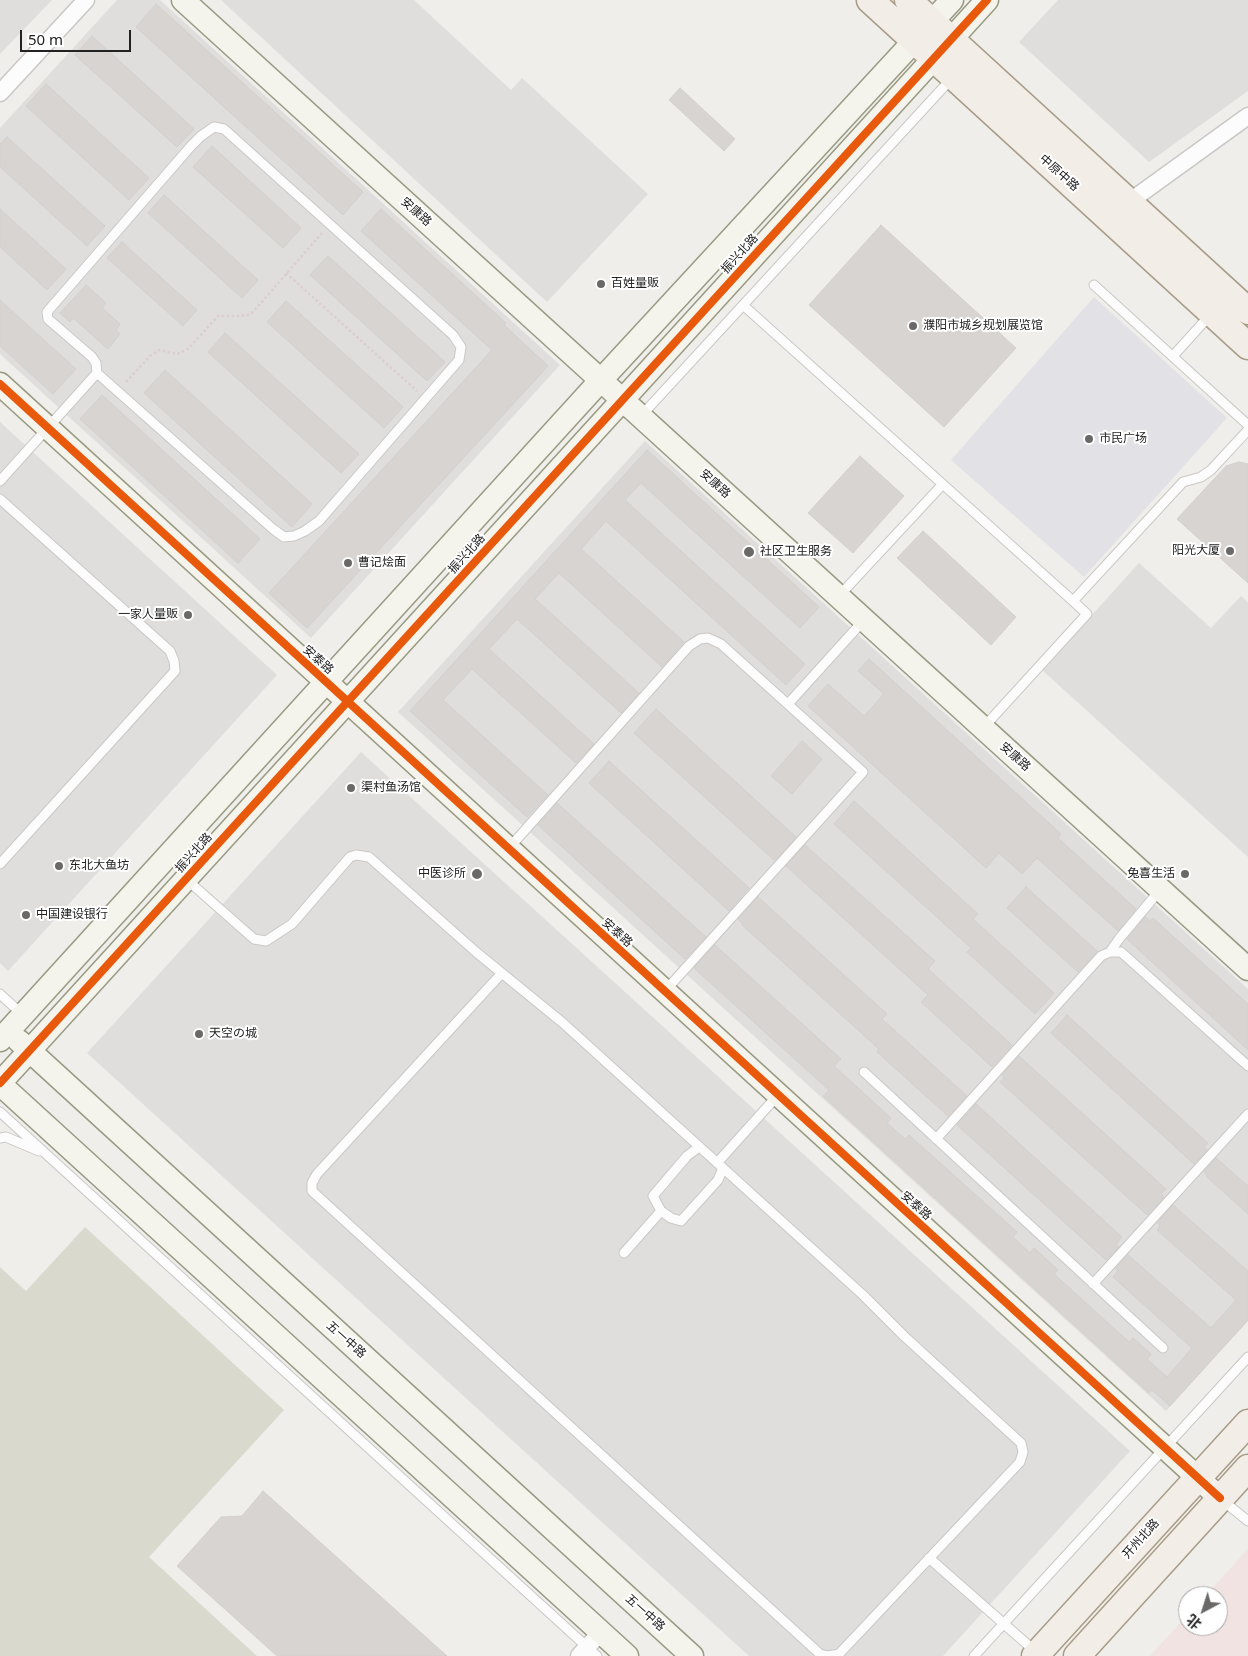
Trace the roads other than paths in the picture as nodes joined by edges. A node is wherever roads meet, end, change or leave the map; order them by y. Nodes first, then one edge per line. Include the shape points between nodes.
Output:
1 (86, 0) edge
2 (183, 0) edge
3 (870, 0) edge
4 (908, 0) edge
5 (952, 0) edge
6 (986, 0) edge
7 (932, 22) junction
8 (914, 40) junction
9 (951, 40) junction
10 (934, 58) junction
11 (953, 76) junction
12 (0, 93) edge
13 (1248, 116) edge
14 (1129, 202) junction
15 (1094, 285) dead end
16 (743, 305) junction
17 (1248, 311) edge
18 (1212, 313) junction
19 (1248, 346) edge
20 (1173, 356) junction
21 (97, 372) junction
22 (601, 380) junction
23 (0, 384) edge
24 (622, 400) junction
25 (640, 416) junction
26 (1248, 425) edge
27 (48, 428) junction
28 (1248, 430) edge
29 (0, 481) edge
30 (942, 485) junction
31 (0, 498) edge
32 (839, 597) junction
33 (1073, 601) junction
34 (864, 620) junction
35 (326, 682) junction
36 (347, 702) junction
37 (788, 704) junction
38 (983, 728) junction
39 (508, 849) junction
40 (0, 864) edge
41 (186, 879) junction
42 (1161, 890) junction
43 (1110, 952) junction
44 (1248, 969) edge
45 (502, 973) junction
46 (664, 992) junction
47 (0, 994) edge
48 (8, 1028) edge
49 (29, 1050) junction
50 (1248, 1066) edge
51 (864, 1072) dead end
52 (0, 1083) edge
53 (778, 1095) junction
54 (0, 1112) edge
55 (1248, 1114) edge
56 (0, 1138) edge
57 (936, 1139) junction
58 (699, 1147) junction
59 (48, 1155) junction
60 (720, 1166) junction
61 (661, 1211) junction
62 (624, 1253) dead end
63 (1093, 1284) junction
64 (1163, 1348) dead end
65 (1248, 1357) edge
66 (1248, 1423) edge
67 (1164, 1448) junction
68 (1248, 1468) edge
69 (1197, 1478) junction
70 (1220, 1498) junction
71 (1248, 1521) edge
72 (929, 1558) junction
73 (1004, 1624) junction
74 (591, 1648) edge
75 (1036, 1655) edge
76 (627, 1656) edge
77 (692, 1656) edge
78 (974, 1656) edge
79 (1077, 1656) edge

1 - 12 street
2 - 22 street, 安康路
3 - 8 main road, 中原中路
4 - 7 main road, 中原中路
5 - 7 street, 振兴北路
6 - 9 street, 振兴北路
7 - 8 street, 振兴北路
7 - 9 main road, 中原中路
8 - 10 main road, 中原中路
8 - 22 street, 振兴北路
9 - 10 street, 振兴北路
9 - 14 main road, 中原中路
10 - 11 main road, 中原中路
10 - 24 street, 振兴北路
11 - 16 lane
11 - 18 main road, 中原中路
13 - 14 street
14 - 17 main road, 中原中路
15 - 20 lane
16 - 25 lane
16 - 30 lane
18 - 19 main road, 中原中路
18 - 20 lane
20 - 26 lane
21 - 21 lane via 284,537 305,531 319,521 459,360 461,347 453,335 224,129 214,126 191,146 47,312 48,319 92,357
21 - 27 lane
22 - 24 street, 安康路
22 - 35 street, 振兴北路
23 - 27 street, 安泰路
24 - 25 street, 安康路
24 - 36 street, 振兴北路
25 - 32 street, 安康路
27 - 29 lane
27 - 35 street, 安泰路
28 - 33 lane via 1211,470 1183,482
30 - 32 lane
30 - 33 lane
31 - 40 lane via 170,651 174,661 174,671
32 - 34 street, 安康路
33 - 38 lane via 1086,614
34 - 37 lane
34 - 38 street, 安康路
35 - 36 street, 安泰路
35 - 48 street, 振兴北路
36 - 39 street, 安泰路
36 - 41 street, 振兴北路
37 - 39 lane via 721,644 708,638 700,639 690,646
37 - 46 lane via 863,772
38 - 42 street, 安康路
39 - 46 street, 安泰路
41 - 45 lane via 254,939 266,941 292,924 350,857 369,857
41 - 49 street, 振兴北路
42 - 43 lane
42 - 44 street, 安康路
43 - 50 lane via 1121,952
43 - 57 lane via 1101,956
45 - 58 lane via 563,1023
45 - 72 lane via 316,1174 312,1191 820,1654 839,1654
46 - 53 street, 安泰路
47 - 48 lane
48 - 49 street, 五一中路
49 - 52 street, 振兴北路
49 - 77 street, 五一中路
51 - 57 lane
52 - 74 street
53 - 60 lane
53 - 67 street, 安泰路
54 - 59 lane
55 - 63 lane
56 - 59 lane via 6,1137
57 - 63 lane
58 - 60 lane
58 - 61 lane via 687,1156 653,1196
59 - 74 lane
60 - 61 lane via 718,1180 681,1221
60 - 72 lane via 1021,1443 1020,1462
61 - 62 lane
63 - 64 lane
65 - 67 lane
66 - 69 main road, 开州北路
67 - 69 street, 安泰路
67 - 73 lane
68 - 70 main road
69 - 70 street, 安泰路
69 - 75 main road, 开州北路
70 - 71 lane
70 - 79 main road
72 - 73 lane
73 - 75 lane
73 - 78 lane
74 - 76 street

